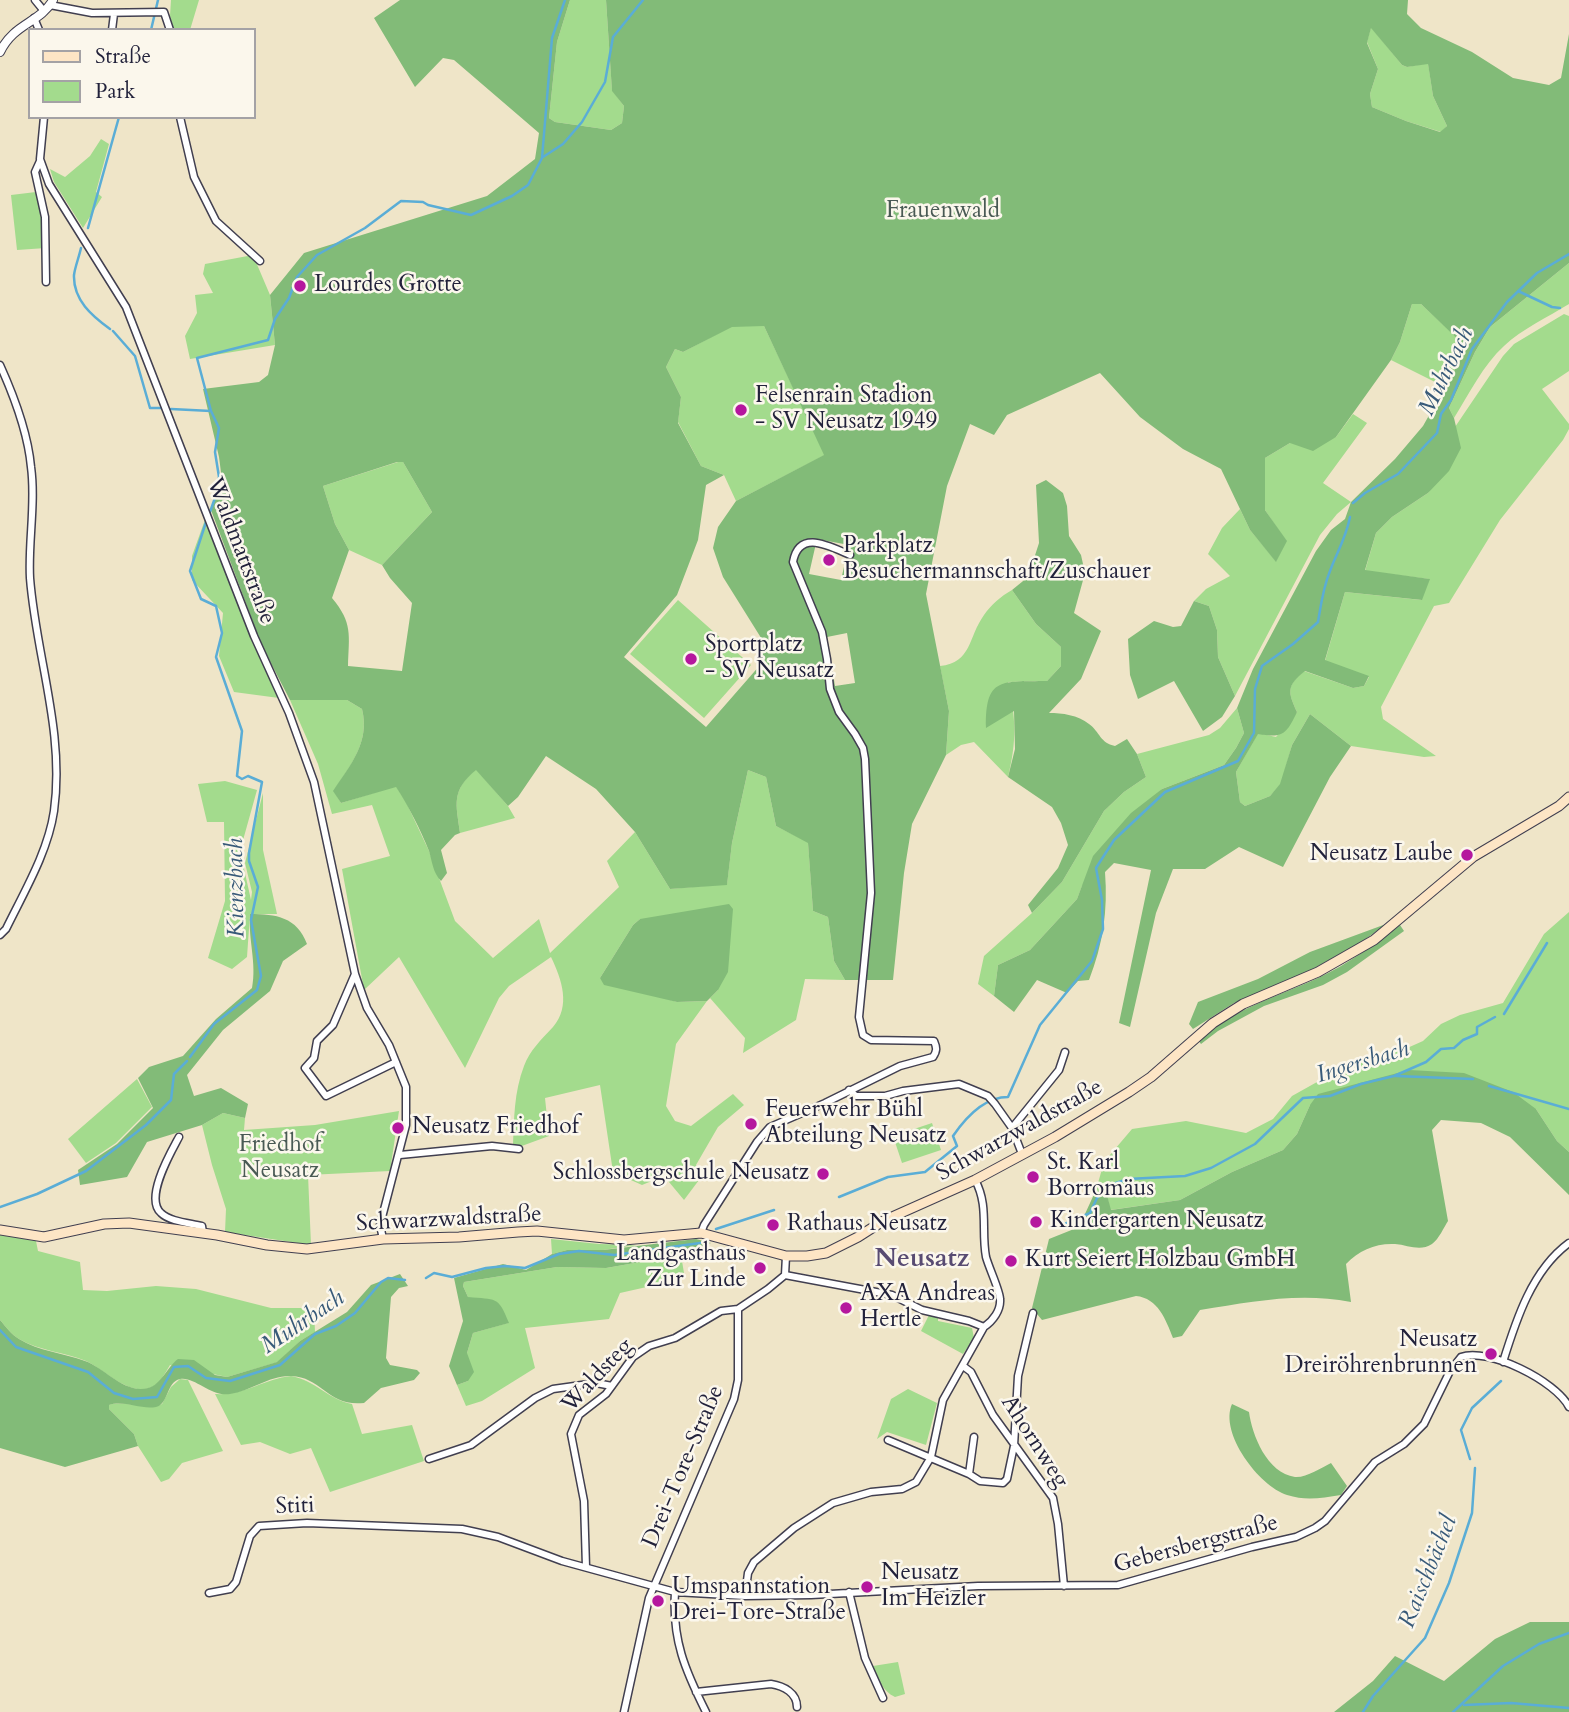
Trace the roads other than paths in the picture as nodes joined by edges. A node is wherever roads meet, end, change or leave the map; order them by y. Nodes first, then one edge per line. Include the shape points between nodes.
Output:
1 (35, 0) edge
2 (49, 5) edge
3 (114, 14) junction
4 (34, 18) junction
5 (38, 28) edge
6 (112, 28) edge
7 (169, 28) edge
8 (0, 52) edge
9 (44, 119) edge
10 (180, 119) edge
11 (40, 159) junction
12 (260, 261) dead end
13 (46, 282) dead end
14 (0, 365) edge
15 (850, 555) dead end
16 (1568, 799) edge
17 (0, 936) edge
18 (355, 974) junction
19 (1065, 1052) dead end
20 (396, 1062) junction
21 (849, 1090) junction
22 (1012, 1128) junction
23 (179, 1137) dead end
24 (519, 1149) dead end
25 (1022, 1154) junction
26 (400, 1155) junction
27 (975, 1180) junction
28 (0, 1230) edge
29 (203, 1233) junction
30 (701, 1233) junction
31 (383, 1238) junction
32 (1569, 1243) edge
33 (786, 1256) junction
34 (785, 1275) junction
35 (738, 1309) junction
36 (1033, 1313) dead end
37 (984, 1327) junction
38 (1503, 1362) junction
39 (963, 1366) junction
40 (612, 1386) junction
41 (1568, 1403) edge
42 (974, 1437) dead end
43 (888, 1440) dead end
44 (1014, 1446) junction
45 (930, 1457) junction
46 (429, 1459) dead end
47 (969, 1474) junction
48 (383, 1526) joint
49 (586, 1567) junction
50 (1065, 1586) junction
51 (653, 1587) junction
52 (675, 1592) junction
53 (849, 1592) junction
54 (209, 1593) dead end
55 (744, 1596) junction
56 (696, 1692) junction
57 (883, 1699) dead end
58 (797, 1707) dead end
59 (624, 1712) edge
60 (706, 1712) edge

1 - 2 street
2 - 3 street
2 - 4 street
3 - 6 street
3 - 7 street via 164,12
4 - 5 street
4 - 8 street via 13,32
9 - 11 street, Waldmattstraße
10 - 12 street via 194,177 216,222
11 - 13 street, Waldmattstraße via 35,172 45,217
11 - 18 street, Waldmattstraße via 49,184 125,307 254,636 306,755
14 - 17 street via 32,468 30,578 54,728 56,785 43,851
15 - 21 street via 810,541 795,551 793,562 822,632 830,690 865,759 871,893 859,1017 863,1035 871,1040 934,1041 937,1047 933,1058 900,1066
16 - 25 main road, Schwarzwaldstraße via 1472,857 1374,940 1318,972 1243,1004 1129,1093
18 - 20 street, Waldmattstraße
18 - 20 street via 332,1025 317,1041 314,1058 305,1068 326,1096
19 - 22 street via 1059,1070
20 - 26 street, Waldmattstraße via 407,1104
21 - 22 street via 856,1096 885,1096 959,1084 988,1096
21 - 30 street via 765,1132
22 - 25 street
23 - 29 street, Schwarzwaldstraße via 158,1182 156,1206 167,1217 202,1226
24 - 26 street via 492,1146
25 - 27 main road, Schwarzwaldstraße
26 - 31 street, Waldmattstraße via 380,1226
27 - 33 main road, Schwarzwaldstraße via 883,1221 831,1251
27 - 37 street via 984,1209 985,1254 1000,1300 994,1318
28 - 29 main road, Schwarzwaldstraße via 44,1237 129,1223
29 - 31 main road, Schwarzwaldstraße via 307,1249
30 - 31 main road, Schwarzwaldstraße via 624,1240 537,1231
30 - 33 main road, Schwarzwaldstraße
32 - 38 street via 1531,1289
33 - 34 street
34 - 35 street
34 - 37 street via 892,1295 922,1310
35 - 40 street, Waldsteg via 721,1311 675,1338 649,1346 633,1357
35 - 51 street, Drei-Tore-Straße via 734,1399
36 - 44 street via 1018,1376
37 - 39 street
38 - 41 street, Gebersbergstraße via 1540,1379
38 - 50 street, Gebersbergstraße via 1475,1355 1461,1357 1424,1424 1376,1462 1325,1521 1306,1534 1118,1585
39 - 44 street, Ahornweg via 971,1372
39 - 45 street via 943,1400
40 - 46 street via 596,1383 553,1389 471,1446
40 - 49 street, Waldsteg via 579,1415 571,1434 584,1501
42 - 47 street
43 - 45 street
44 - 47 street via 1003,1483 980,1481
44 - 50 street, Ahornweg via 1053,1498
45 - 47 street
45 - 55 street via 916,1482 833,1503 794,1528 754,1562
48 - 49 street, Gebersbergstraße via 462,1529
48 - 54 street, Stiti via 307,1522 259,1526 250,1536 236,1582 230,1589
49 - 51 street, Gebersbergstraße
50 - 53 street, Gebersbergstraße
51 - 52 street, Gebersbergstraße
51 - 59 street, Drei-Tore-Straße
52 - 55 street, Gebersbergstraße
52 - 56 street via 676,1635
53 - 55 street, Gebersbergstraße
53 - 57 street via 864,1658
56 - 58 street via 771,1684 788,1690
56 - 60 street

